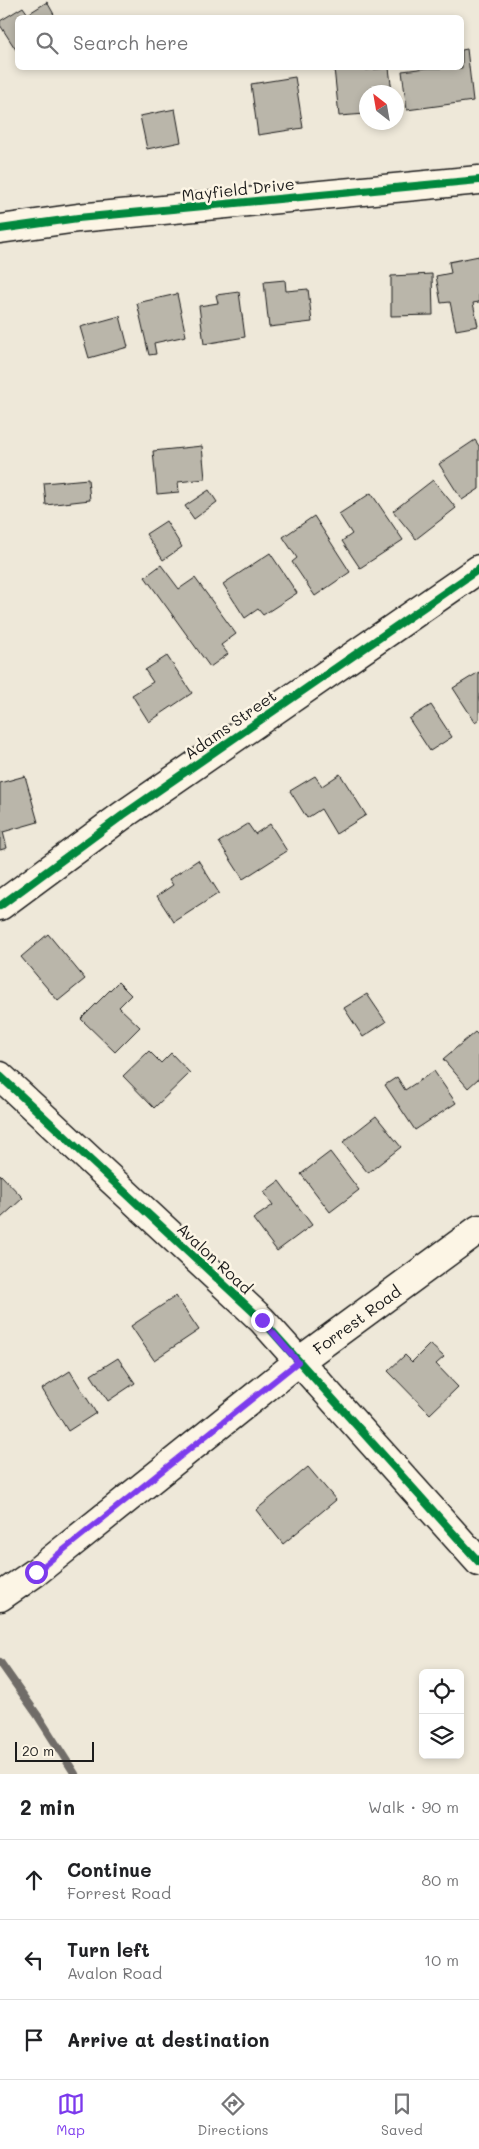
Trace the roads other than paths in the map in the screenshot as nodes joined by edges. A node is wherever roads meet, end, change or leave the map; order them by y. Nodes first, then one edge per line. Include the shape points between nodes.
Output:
1 (479, 180) edge
2 (0, 229) edge
3 (479, 569) edge
4 (0, 906) edge
5 (0, 1076) edge
6 (479, 1229) edge
7 (298, 1362) junction
8 (479, 1562) edge
9 (7, 1593) edge

1 - 2 street, Mayfield Drive via 78,218
3 - 4 street, Adams Street via 123,815
5 - 7 street, Avalon Road via 262,1320
6 - 7 street, Forrest Road
7 - 8 street, Avalon Road
7 - 9 street, Forrest Road

